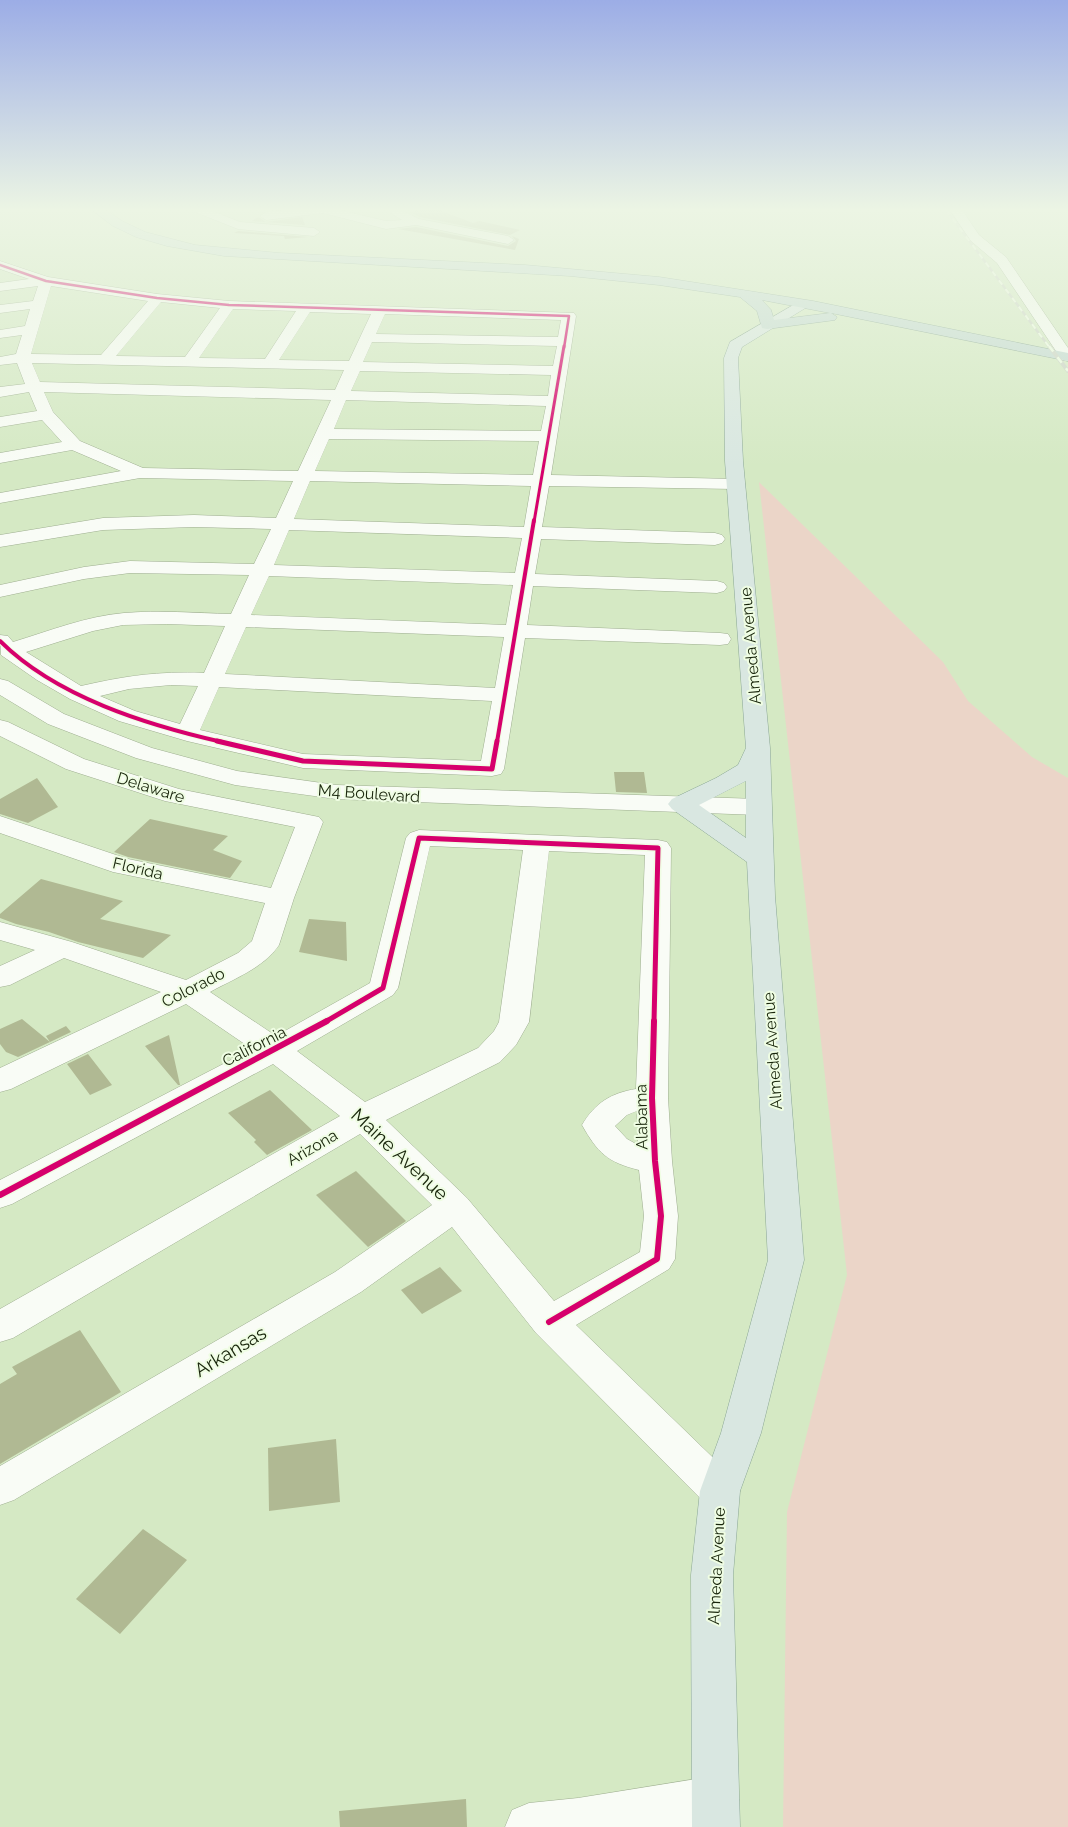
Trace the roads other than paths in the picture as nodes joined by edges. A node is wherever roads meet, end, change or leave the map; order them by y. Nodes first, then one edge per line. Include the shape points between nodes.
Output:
1 (42, 295) edge
2 (138, 295) edge
3 (746, 295) edge
4 (752, 295) edge
5 (1026, 295) edge
6 (156, 298) junction
7 (39, 304) junction
8 (802, 304) junction
9 (229, 305) junction
10 (305, 308) junction
11 (0, 309) edge
12 (379, 311) junction
13 (859, 315) junction
14 (767, 325) junction
15 (31, 329) junction
16 (0, 334) edge
17 (367, 338) junction
18 (565, 342) junction
19 (1067, 357) edge
20 (22, 358) junction
21 (105, 360) junction
22 (0, 361) edge
23 (189, 362) junction
24 (269, 364) junction
25 (354, 366) junction
26 (560, 371) junction
27 (34, 387) junction
28 (0, 392) edge
29 (341, 395) junction
30 (555, 401) junction
31 (46, 414) junction
32 (0, 422) edge
33 (323, 434) junction
34 (549, 436) junction
35 (74, 444) junction
36 (0, 458) edge
37 (140, 473) junction
38 (304, 476) junction
39 (541, 481) junction
40 (737, 492) junction
41 (0, 498) edge
42 (282, 524) junction
43 (533, 532) junction
44 (716, 538) dead end
45 (0, 541) edge
46 (262, 570) junction
47 (524, 580) junction
48 (718, 587) dead end
49 (0, 591) edge
50 (239, 621) junction
51 (516, 632) junction
52 (720, 639) dead end
53 (4, 646) edge
54 (212, 681) junction
55 (0, 686) edge
56 (78, 694) junction
57 (505, 695) junction
58 (0, 727) edge
59 (187, 734) junction
60 (758, 748) junction
61 (680, 804) junction
62 (758, 807) junction
63 (310, 822) joint
64 (0, 824) edge
65 (536, 843) junction
66 (759, 859) junction
67 (280, 898) junction
68 (0, 931) edge
69 (62, 948) junction
70 (0, 978) edge
71 (188, 990) junction
72 (274, 1049) junction
73 (0, 1081) edge
74 (652, 1098) junction
75 (363, 1118) junction
76 (655, 1161) junction
77 (0, 1195) edge
78 (455, 1207) junction
79 (549, 1322) junction
80 (0, 1327) edge
81 (0, 1487) edge
82 (720, 1491) junction
83 (716, 1814) edge
84 (529, 1827) edge

1 - 7 street
2 - 6 street
3 - 14 highway via 765,311
4 - 8 highway
5 - 19 street
6 - 9 street
6 - 21 street
7 - 11 street
7 - 15 street
8 - 13 highway
8 - 14 main road, Almeda Avenue
9 - 10 street
9 - 23 street
10 - 12 street
10 - 24 street
12 - 17 street
12 - 18 street via 570,316
13 - 14 highway
13 - 19 highway
14 - 40 main road, Almeda Avenue via 735,345 731,358
15 - 16 street
15 - 20 street
17 - 18 street
17 - 25 street
18 - 26 street
20 - 21 street
20 - 22 street
20 - 27 street
21 - 23 street
23 - 24 street
24 - 25 street
25 - 26 street
25 - 29 street
26 - 30 street
27 - 28 street
27 - 29 street
27 - 31 street
29 - 30 street
29 - 33 street
30 - 34 street
31 - 32 street
31 - 35 street
33 - 34 street
33 - 38 street
34 - 39 street
35 - 36 street
35 - 37 street
37 - 38 street
37 - 41 street
38 - 39 street
38 - 42 street
39 - 40 street via 643,498
39 - 43 street
40 - 60 main road, Almeda Avenue
42 - 43 street
42 - 45 street via 194,521 103,524
42 - 46 street
43 - 44 street
43 - 47 street
46 - 47 street
46 - 49 street via 130,567
46 - 50 street
47 - 48 street
47 - 51 street
50 - 51 street
50 - 53 street via 123,619
50 - 54 street
51 - 52 street
51 - 57 street
53 - 56 street
54 - 56 street via 171,678 128,682
54 - 57 street
54 - 59 street
55 - 61 street, M4 Boulevard via 65,722 144,753 235,778 336,792
56 - 59 street via 127,716
57 - 59 street via 492,769 303,761
58 - 63 street, Delaware via 75,764 174,796
60 - 61 main road via 748,770
60 - 62 main road, Almeda Avenue
61 - 62 street, M4 Boulevard
61 - 66 main road
62 - 66 main road, Almeda Avenue
63 - 67 street, Colorado
64 - 67 street, Florida via 122,866
65 - 72 street, California via 419,838 383,988
65 - 74 street, Alabama via 658,848
65 - 75 street, Arizona via 514,1022 504,1038 489,1055
66 - 82 main road, Almeda Avenue via 786,1260 741,1433
67 - 71 street, Colorado via 264,945 248,958
68 - 69 street, Maine Avenue
69 - 70 street
69 - 71 street, Maine Avenue
71 - 72 street, Maine Avenue
71 - 73 street, Colorado
72 - 75 street, Maine Avenue
72 - 77 street, California
74 - 76 street, Alabama
74 - 76 street via 624,1101 608,1111 598,1125 620,1153
75 - 78 street, Maine Avenue
75 - 80 street, Arizona
76 - 79 street, Alabama via 661,1216 657,1259
78 - 79 street, Maine Avenue
78 - 81 street, Arkansas via 348,1282
79 - 82 street, Maine Avenue
82 - 83 main road, Almeda Avenue via 712,1575
83 - 84 street

